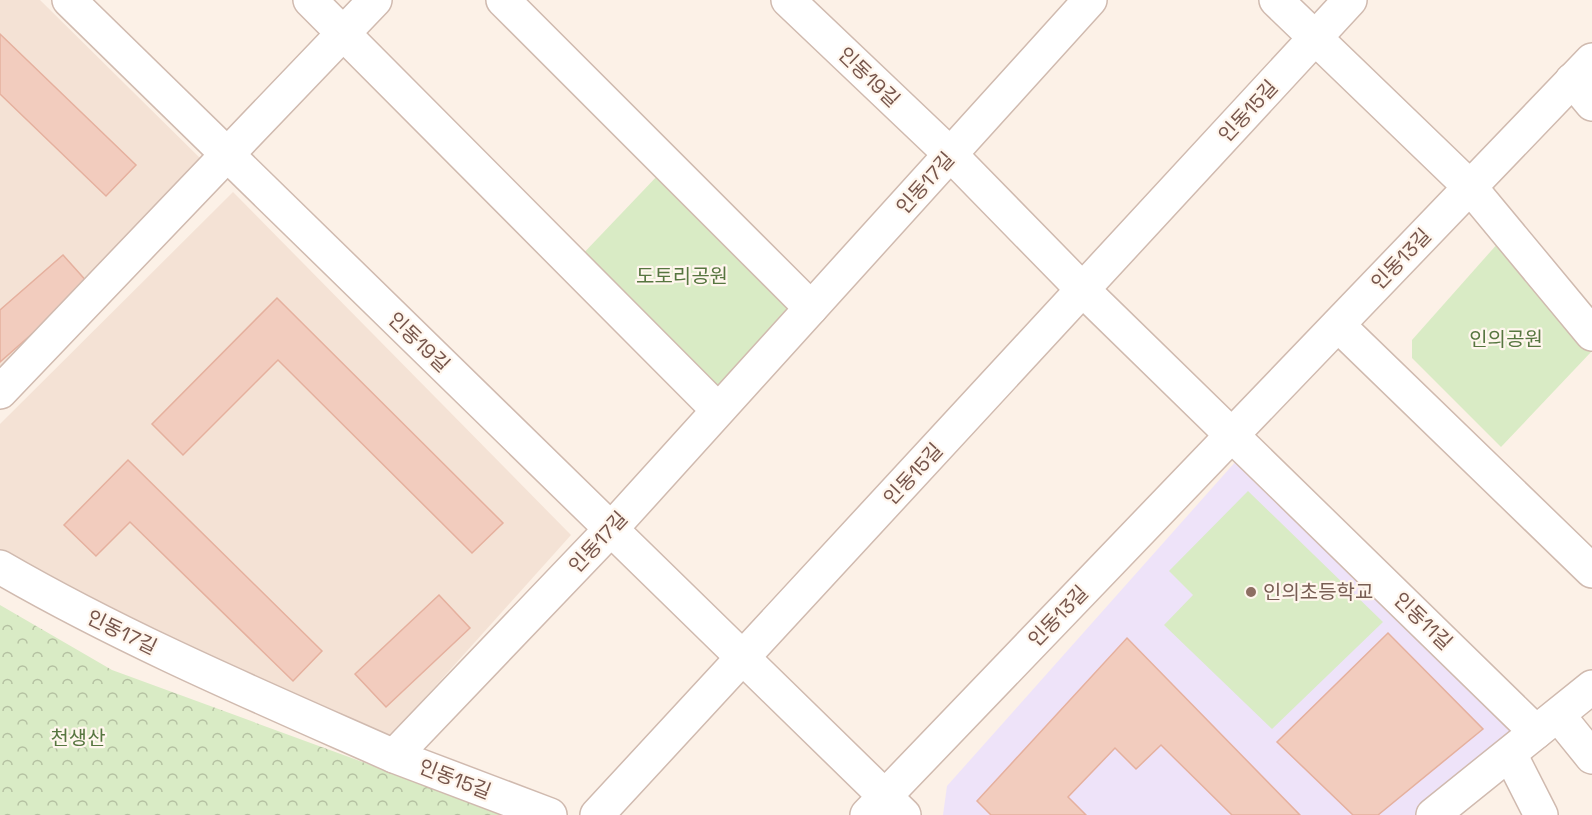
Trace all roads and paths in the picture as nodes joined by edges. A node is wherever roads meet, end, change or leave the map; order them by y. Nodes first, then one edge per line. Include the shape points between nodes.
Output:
1 (69, 0) edge
2 (310, 0) edge
3 (375, 0) edge
4 (504, 0) edge
5 (788, 0) edge
6 (1276, 0) edge
7 (1350, 0) edge
8 (1077, 5) edge
9 (343, 33) junction
10 (1316, 37) junction
11 (1585, 82) edge
12 (227, 154) junction
13 (950, 154) junction
14 (1470, 187) junction
15 (1083, 290) junction
16 (811, 308) junction
17 (1338, 325) junction
18 (1592, 334) edge
19 (0, 392) edge
20 (718, 410) junction
21 (1231, 435) junction
22 (611, 529) junction
23 (0, 567) edge
24 (1592, 571) edge
25 (743, 658) junction
26 (1592, 687) edge
27 (1547, 723) junction
28 (1510, 753) junction
29 (394, 756) junction
30 (1592, 756) edge
31 (1467, 804) edge
32 (885, 809) edge
33 (550, 815) edge
34 (597, 815) edge
35 (1433, 815) edge
36 (1541, 815) edge

1 - 12 street, 인동19길
2 - 9 street
3 - 9 street
4 - 16 street
5 - 13 street, 인동19길
6 - 10 street
7 - 10 street, 인동15길
8 - 13 street, 인동17길
9 - 12 street
9 - 20 street
10 - 14 street
10 - 15 street, 인동15길
11 - 14 street, 인동13길
12 - 19 street
12 - 22 street, 인동19길
13 - 15 street
13 - 16 street, 인동17길
14 - 17 street, 인동13길
14 - 18 street
15 - 21 street
15 - 25 street, 인동15길
16 - 20 street, 인동17길
17 - 21 street, 인동13길
17 - 24 street
20 - 22 street, 인동17길
21 - 27 street, 인동11길
21 - 32 street, 인동13길
22 - 25 street
22 - 29 street, 인동17길
23 - 29 street, 인동17길 via 169,656
25 - 32 street, 인동13길
25 - 34 street, 인동15길
26 - 27 street
27 - 28 street
27 - 30 street, 인동11길
28 - 31 street
28 - 36 street
29 - 33 street, 인동15길
31 - 35 street

